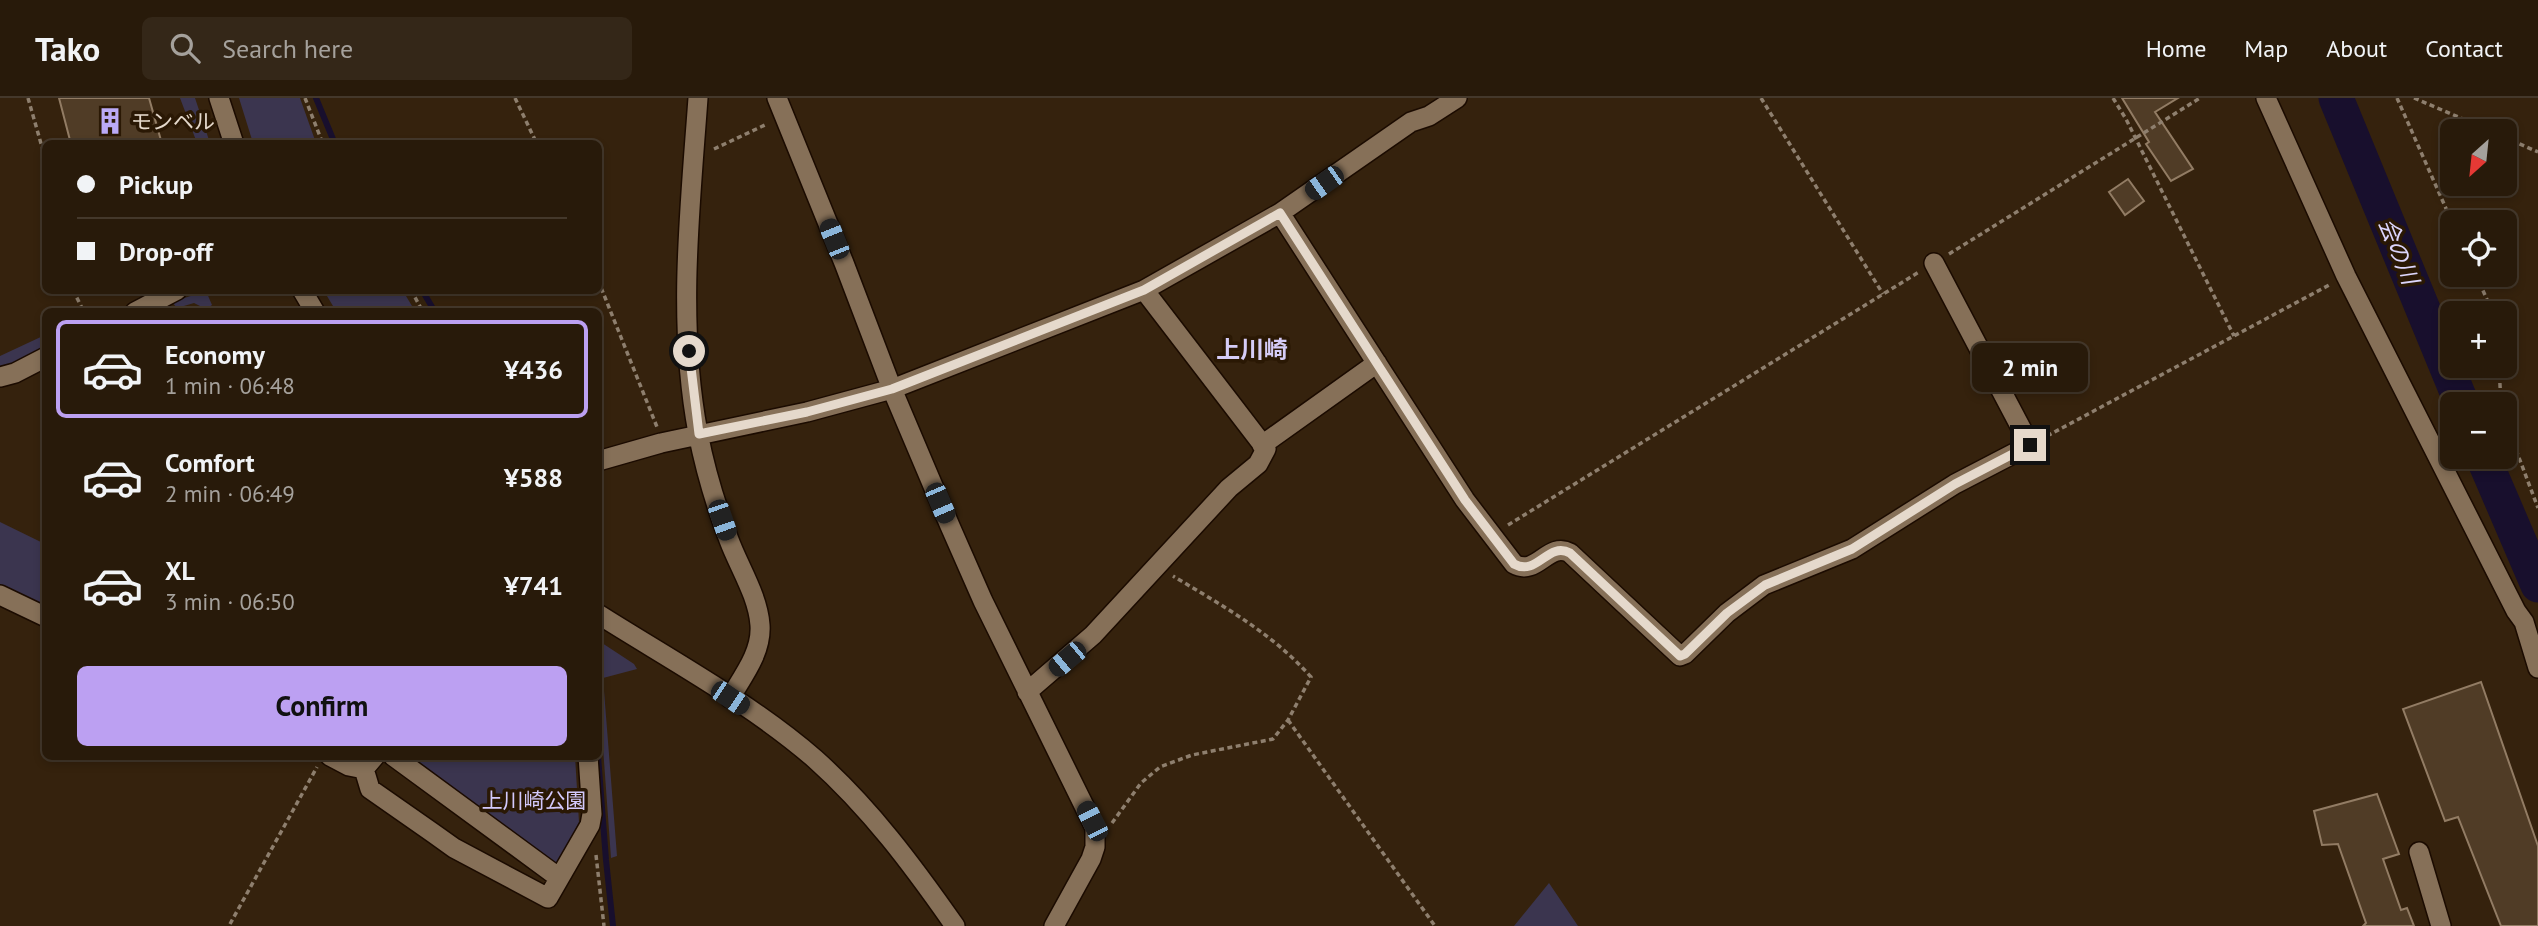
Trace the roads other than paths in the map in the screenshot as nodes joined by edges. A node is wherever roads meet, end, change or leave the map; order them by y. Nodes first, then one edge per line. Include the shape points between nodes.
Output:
1 (219, 98) edge
2 (698, 98) edge
3 (776, 98) edge
4 (1457, 98) edge
5 (2266, 98) edge
6 (233, 140) edge
7 (1280, 213) junction
8 (1934, 263) road end
9 (1144, 290) junction
10 (169, 294) edge
11 (143, 308) edge
12 (42, 359) edge
13 (1377, 363) junction
14 (0, 377) edge
15 (892, 389) junction
16 (699, 434) junction
17 (1262, 444) junction
18 (602, 460) edge
19 (0, 595) edge
20 (42, 615) edge
21 (602, 617) edge
22 (2538, 668) edge
23 (1027, 692) junction
24 (730, 698) junction
25 (332, 760) edge
26 (398, 760) edge
27 (588, 760) edge
28 (369, 762) edge
29 (2418, 852) dead end
30 (558, 877) junction
31 (956, 926) edge
32 (1054, 926) edge
33 (2441, 926) edge

1 - 6 street
2 - 16 street via 687,302
3 - 15 street
4 - 7 street via 1411,122
5 - 22 street via 2346,276 2524,622
7 - 9 street
7 - 13 street
8 - 13 street via 2030,445 1955,484 1852,549 1765,585 1680,656 1563,549 1530,568 1514,564 1465,500
9 - 15 street
9 - 17 street
10 - 11 street
12 - 14 street
13 - 17 street
15 - 16 street
15 - 23 street via 977,589
16 - 18 street
16 - 24 street via 716,501 761,629 757,651
17 - 23 street via 1266,449 1258,464 1229,488 1093,635
19 - 20 street
21 - 24 street
23 - 32 street via 1096,834 1091,859
24 - 31 street via 794,743 848,790
25 - 28 street via 349,766
26 - 30 street
27 - 30 street via 590,825
28 - 30 street via 370,789 454,848 548,898
29 - 33 street

